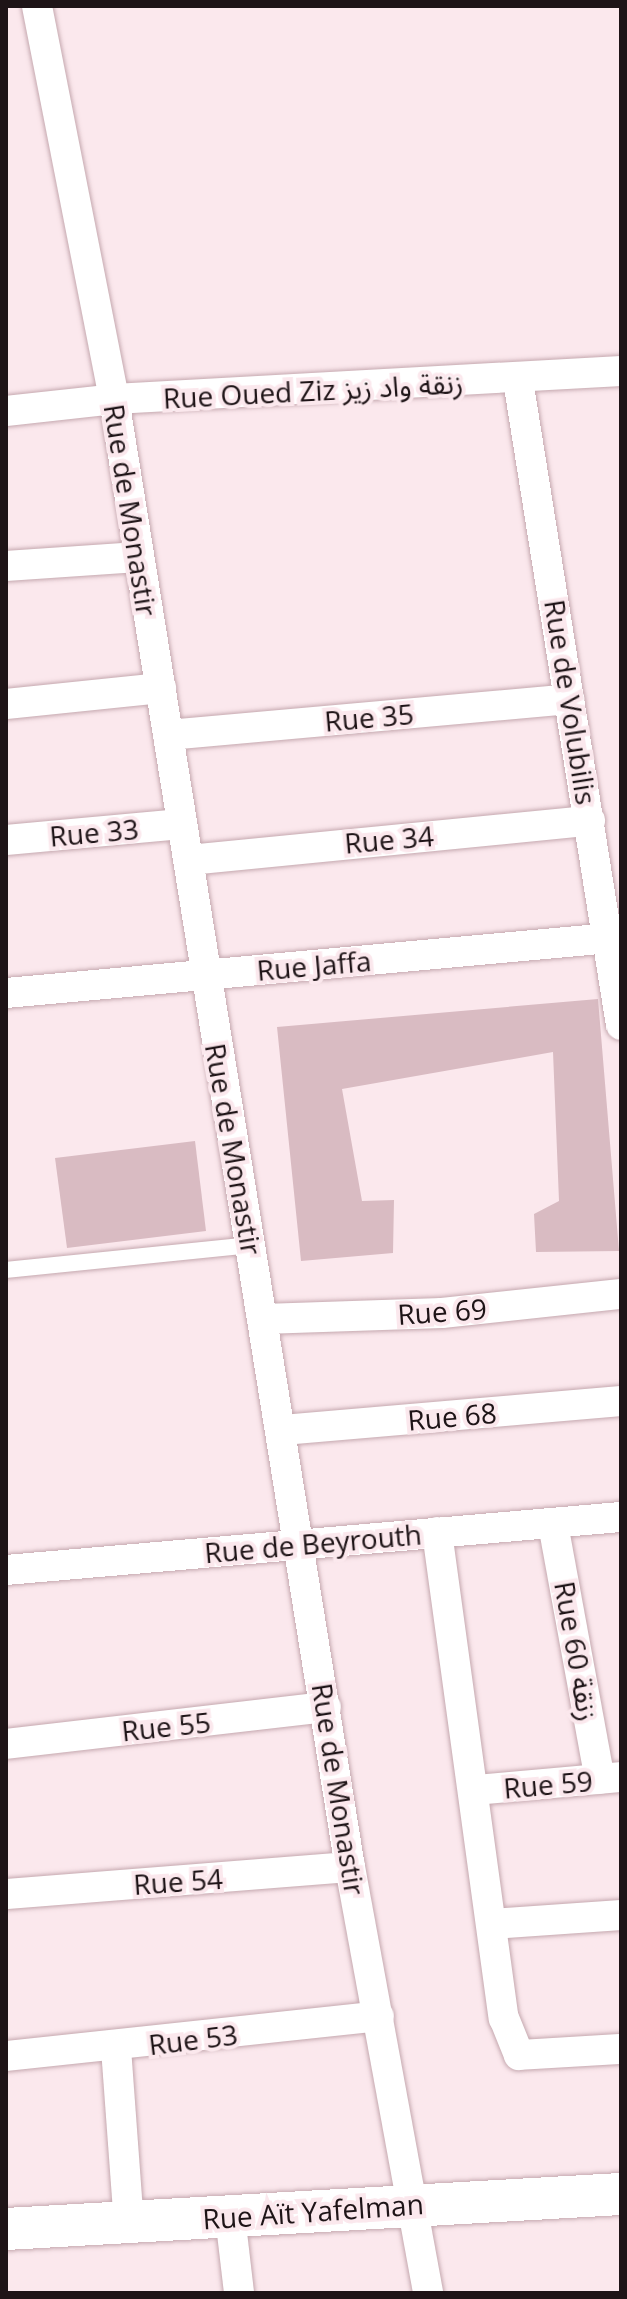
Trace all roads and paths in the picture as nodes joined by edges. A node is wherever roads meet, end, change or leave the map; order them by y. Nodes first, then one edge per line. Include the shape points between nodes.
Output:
1 (37, 6) edge
2 (621, 371) edge
3 (518, 380) junction
4 (114, 399) junction
5 (6, 411) edge
6 (138, 557) junction
7 (6, 566) edge
8 (161, 688) junction
9 (569, 699) junction
10 (6, 704) edge
11 (168, 735) junction
12 (590, 821) junction
13 (181, 824) junction
14 (6, 840) edge
15 (189, 860) junction
16 (615, 938) edge
17 (203, 975) junction
18 (6, 993) edge
19 (621, 1025) edge
20 (251, 1245) junction
21 (6, 1270) edge
22 (621, 1294) edge
23 (263, 1319) junction
24 (621, 1401) edge
25 (283, 1430) junction
26 (621, 1517) edge
27 (553, 1524) junction
28 (437, 1532) junction
29 (300, 1543) junction
30 (6, 1570) edge
31 (326, 1707) junction
32 (6, 1744) edge
33 (610, 1778) edge
34 (475, 1790) junction
35 (350, 1867) junction
36 (6, 1894) edge
37 (621, 1915) edge
38 (492, 1924) junction
39 (379, 2016) junction
40 (116, 2048) junction
41 (621, 2049) edge
42 (6, 2056) edge
43 (621, 2194) edge
44 (412, 2204) junction
45 (230, 2216) junction
46 (129, 2223) junction
47 (6, 2229) edge
48 (239, 2293) edge
49 (428, 2293) edge

1 - 4 street, Rue de Monastir
2 - 3 street, Rue Oued Ziz زنقة واد زيز
3 - 4 street, Rue Oued Ziz زنقة واد زيز
3 - 9 street, Rue de Volubilis
4 - 5 street, Rue Oued Ziz زنقة واد زيز
4 - 6 street, Rue de Monastir
6 - 7 street
6 - 8 street, Rue de Monastir
8 - 10 street
8 - 11 street, Rue de Monastir
9 - 11 street, Rue 35
9 - 12 street, Rue de Volubilis
11 - 13 street, Rue de Monastir
12 - 15 street, Rue 34
12 - 16 street, Rue de Volubilis
13 - 14 street, Rue 33
13 - 15 street, Rue de Monastir
15 - 17 street, Rue de Monastir
16 - 17 street, Rue Jaffa
16 - 19 street, Rue de Volubilis
17 - 18 street, Rue Jaffa
17 - 20 street, Rue de Monastir
20 - 21 lane
20 - 23 street, Rue de Monastir
22 - 23 street, Rue 69 via 442,1313
23 - 25 street, Rue de Monastir
24 - 25 street, Rue 68
25 - 29 street, Rue de Monastir
26 - 27 street, Rue de Beyrouth
27 - 28 street, Rue de Beyrouth
27 - 33 street, Rue 60 زنقة
28 - 29 street, Rue de Beyrouth
28 - 34 street
29 - 30 street, Rue de Beyrouth
29 - 31 street, Rue de Monastir
31 - 32 street, Rue 55
31 - 35 street, Rue de Monastir
33 - 34 street, Rue 59
34 - 38 street
35 - 36 street, Rue 54
35 - 39 street, Rue de Monastir
37 - 38 street
38 - 41 street via 504,2018 519,2055
39 - 40 street, Rue 53
39 - 44 street, Rue de Monastir
40 - 42 street, Rue 53
40 - 46 street
43 - 44 street, Rue Aït Yafelman
44 - 45 street, Rue Aït Yafelman
44 - 49 street, Rue de Monastir
45 - 46 street, Rue Aït Yafelman
45 - 48 street
46 - 47 street, Rue Aït Yafelman

